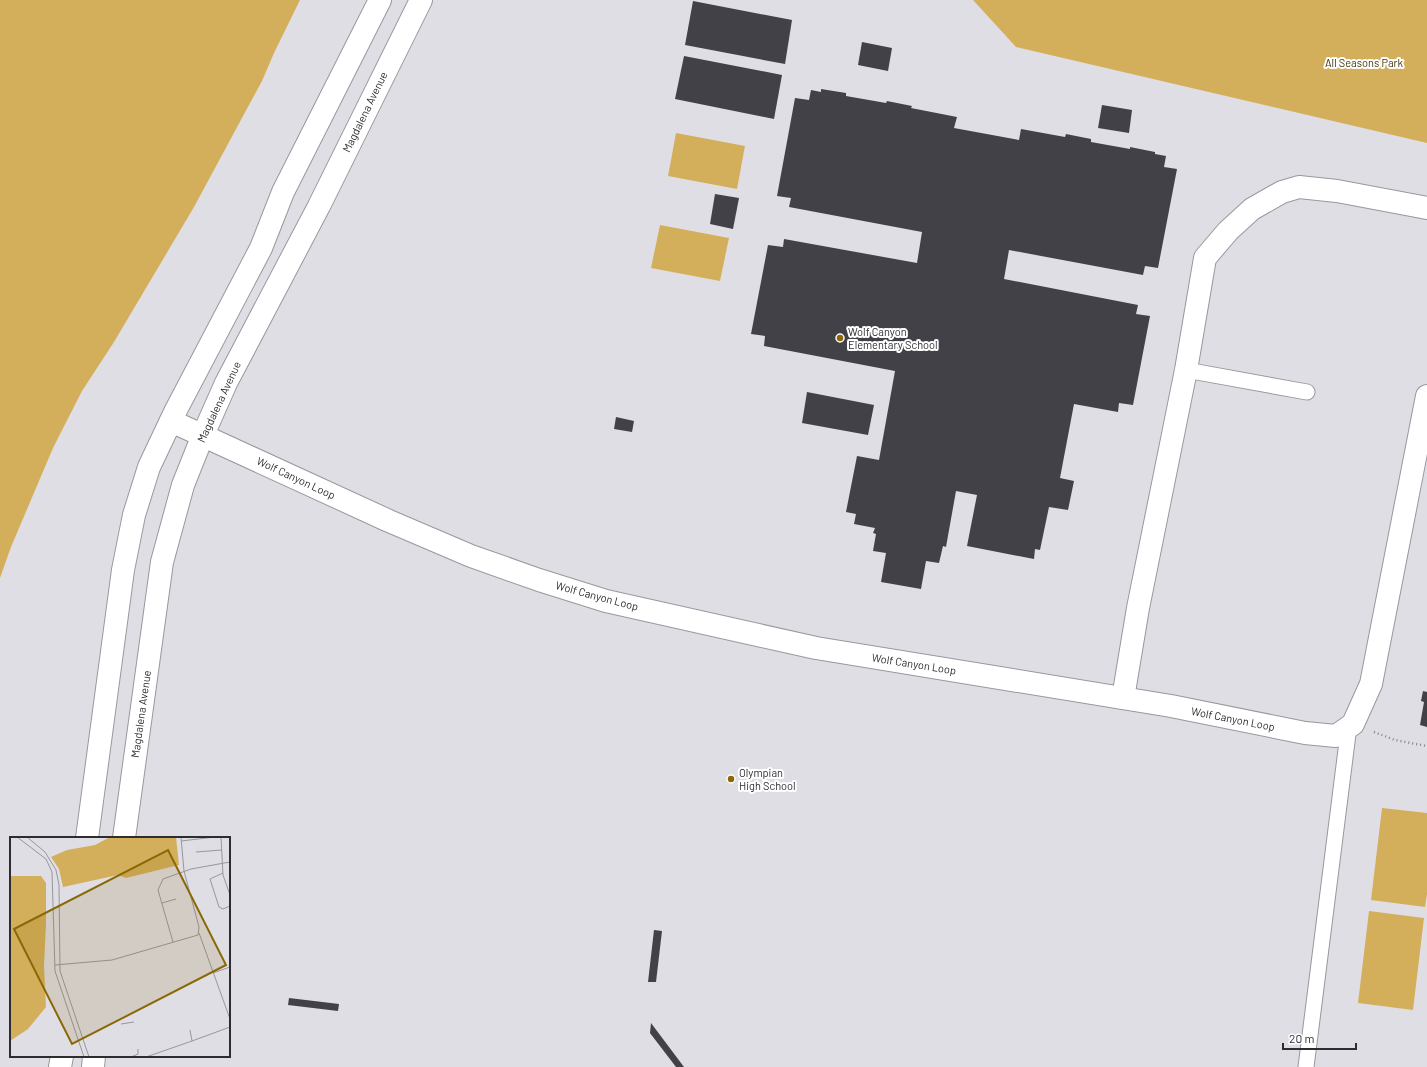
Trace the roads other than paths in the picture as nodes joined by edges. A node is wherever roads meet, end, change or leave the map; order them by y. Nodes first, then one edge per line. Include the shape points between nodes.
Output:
1 (380, 0) edge
2 (421, 0) edge
3 (1427, 208) edge
4 (1186, 370) junction
5 (1307, 392) dead end
6 (1427, 396) edge
7 (171, 421) junction
8 (203, 435) junction
9 (1123, 698) junction
10 (1351, 725) junction
11 (87, 837) edge
12 (124, 837) edge
13 (62, 1057) edge
14 (94, 1057) edge
15 (60, 1067) edge
16 (93, 1067) edge
17 (1306, 1067) edge

1 - 7 street via 283,192 261,248
2 - 8 street, Magdalena Avenue via 319,206 226,383
3 - 4 street via 1337,191 1299,187 1282,192 1252,209 1228,230 1205,258
4 - 5 lane
4 - 9 street via 1138,608
6 - 10 street via 1371,684
7 - 8 street, Wolf Canyon Loop
7 - 11 street via 149,467 134,515 123,570
8 - 9 street, Wolf Canyon Loop via 471,556 606,601 816,648
8 - 12 street, Magdalena Avenue via 183,485 162,562
9 - 10 street, Wolf Canyon Loop via 1305,734 1336,736
10 - 17 lane
13 - 15 street
14 - 16 street

